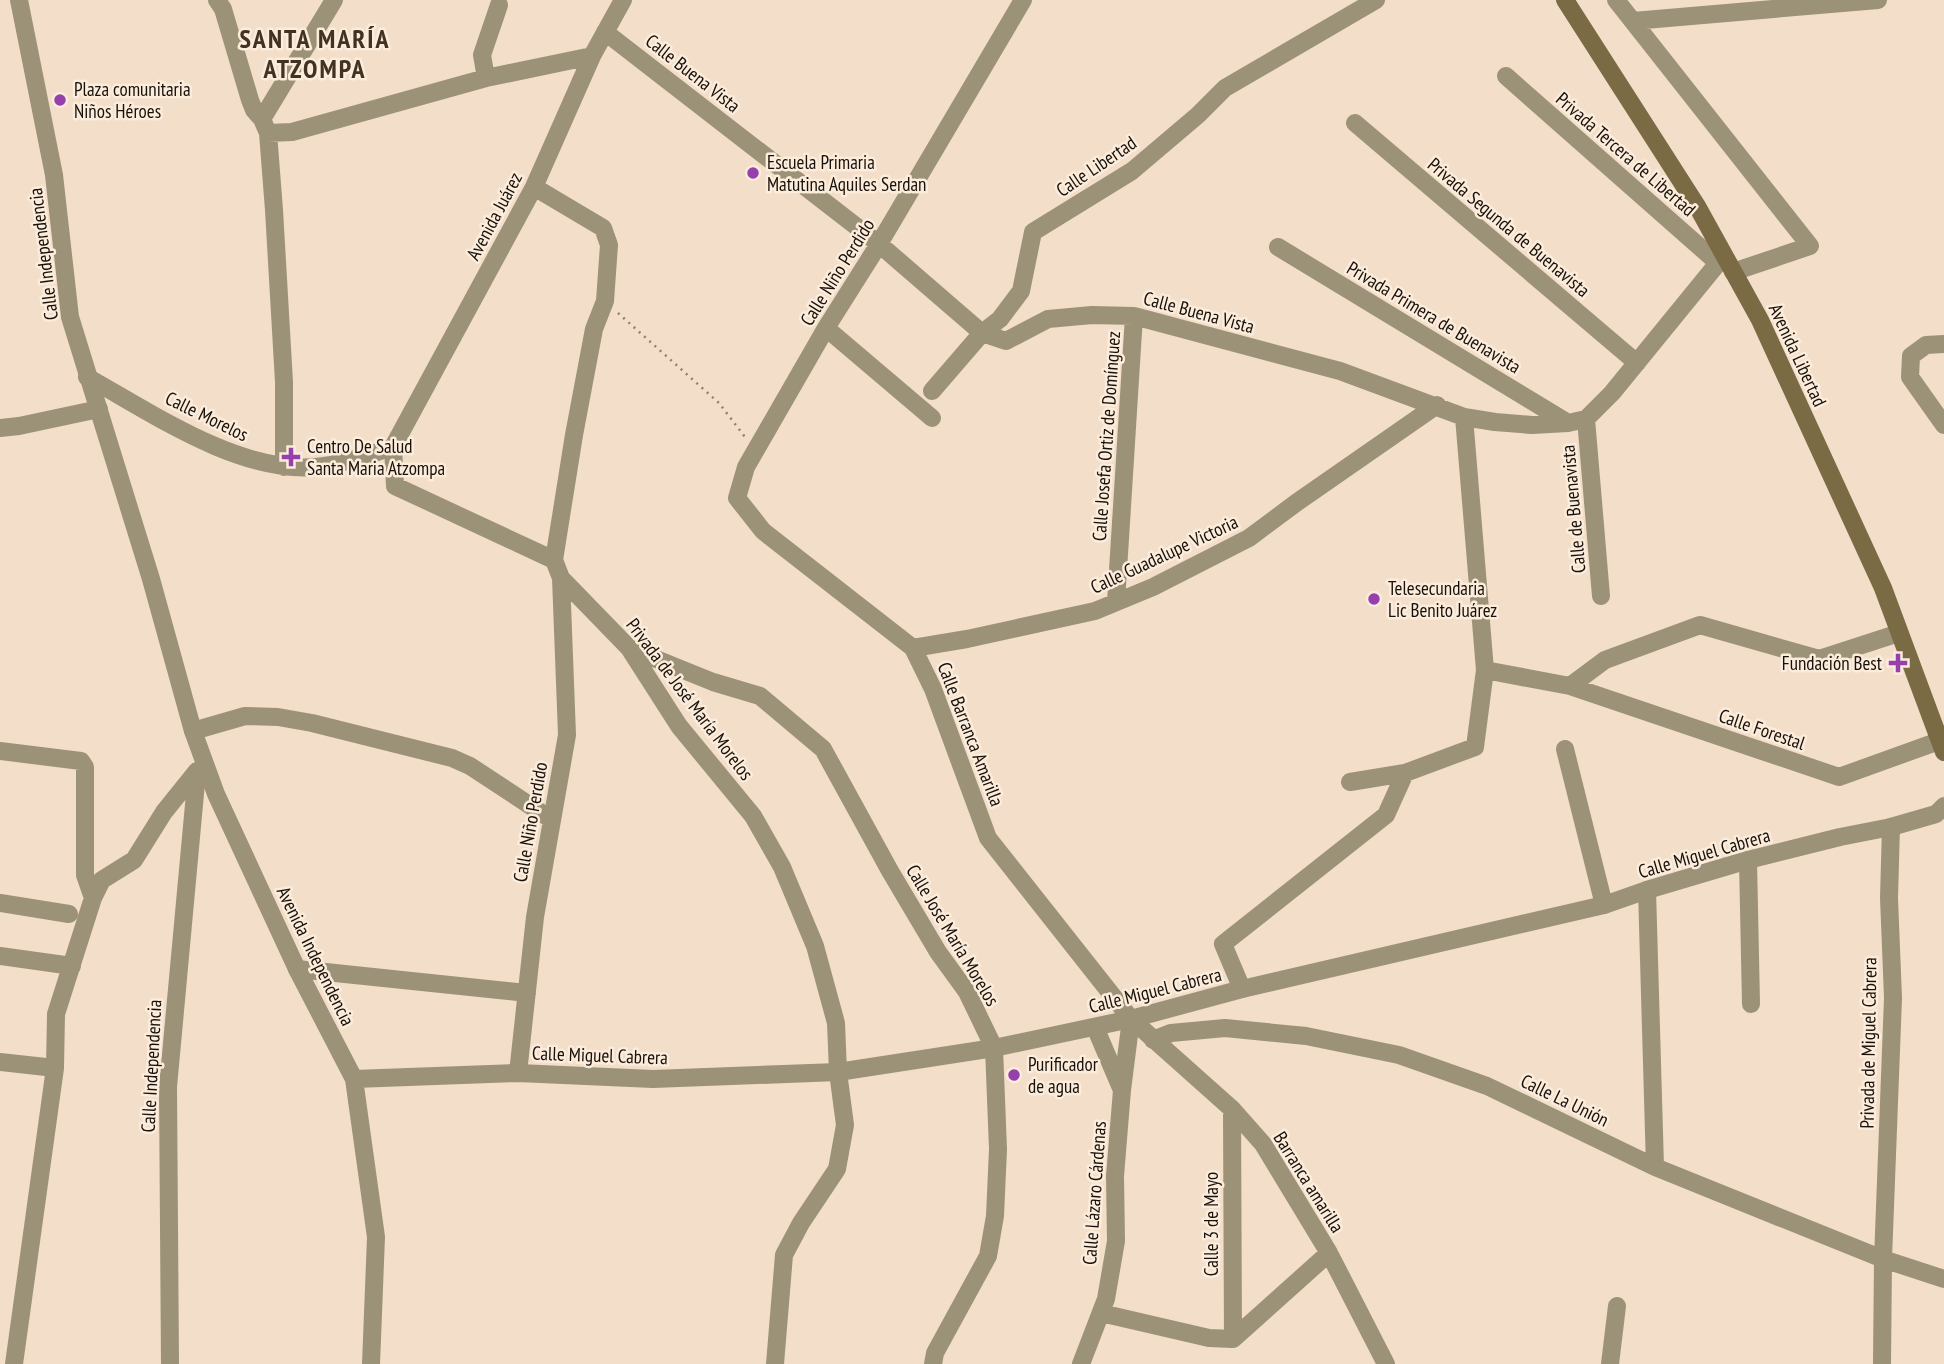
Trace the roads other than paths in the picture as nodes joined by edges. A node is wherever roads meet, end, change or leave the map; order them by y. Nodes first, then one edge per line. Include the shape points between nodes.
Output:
1 (19, 0) edge
2 (217, 0) edge
3 (334, 0) edge
4 (624, 0) edge
5 (1023, 0) edge
6 (1376, 0) edge
7 (1565, 0) edge
8 (1616, 0) edge
9 (1878, 0) edge
10 (499, 5) dead end
11 (1633, 21) junction
12 (605, 32) junction
13 (592, 56) junction
14 (1506, 76) dead end
15 (486, 78) junction
16 (1354, 124) dead end
17 (265, 126) junction
18 (534, 187) junction
19 (879, 244) junction
20 (1278, 247) dead end
21 (1725, 264) junction
22 (1134, 316) junction
23 (826, 328) junction
24 (982, 333) junction
25 (1944, 345) edge
26 (1637, 363) junction
27 (87, 377) junction
28 (932, 391) dead end
29 (1437, 405) junction
30 (99, 409) junction
31 (1464, 417) junction
32 (932, 418) dead end
33 (1577, 421) junction
34 (1944, 425) edge
35 (0, 428) edge
36 (393, 447) junction
37 (284, 467) junction
38 (737, 498) joint
39 (554, 560) junction
40 (561, 578) junction
41 (151, 579) joint
42 (1601, 596) dead end
43 (1116, 602) junction
44 (1899, 632) junction
45 (629, 648) junction
46 (913, 648) junction
47 (1485, 670) junction
48 (1570, 686) junction
49 (196, 739) junction
50 (1942, 746) edge
51 (1565, 749) dead end
52 (0, 751) edge
53 (197, 771) junction
54 (1405, 773) junction
55 (1350, 782) dead end
56 (1944, 806) edge
57 (552, 820) junction
58 (1891, 827) junction
59 (1748, 860) junction
60 (1647, 890) junction
61 (93, 898) junction
62 (0, 903) edge
63 (1604, 905) junction
64 (69, 914) dead end
65 (0, 956) edge
66 (72, 966) junction
67 (297, 969) junction
68 (1242, 989) junction
69 (527, 993) junction
70 (1751, 1004) dead end
71 (1131, 1019) junction
72 (1095, 1027) junction
73 (1153, 1040) junction
74 (994, 1048) junction
75 (0, 1062) edge
76 (55, 1068) junction
77 (838, 1072) junction
78 (518, 1073) junction
79 (354, 1079) junction
80 (1122, 1090) junction
81 (1232, 1109) junction
82 (1655, 1167) junction
83 (1329, 1253) junction
84 (1883, 1259) junction
85 (1944, 1279) edge
86 (1617, 1306) dead end
87 (1101, 1313) junction
88 (1233, 1339) junction
89 (1383, 1363) edge
90 (15, 1364) edge
91 (170, 1364) edge
92 (372, 1364) edge
93 (775, 1364) edge
94 (933, 1364) edge
95 (1081, 1364) edge
96 (1610, 1364) edge
97 (1882, 1364) edge

1 - 27 street, Calle Independencia via 54,175 70,317
2 - 17 street via 250,100
3 - 17 street via 291,68
4 - 12 street, Avenida Juárez
5 - 19 street, Calle Niño Perdido
6 - 24 street, Calle Libertad via 1225,88 1132,171 1033,232 1021,291 1000,319
7 - 21 main road, Avenida Libertad via 1697,206
8 - 11 street
9 - 11 street
10 - 15 street via 482,55
11 - 21 street via 1810,246
12 - 13 street, Avenida Juárez
12 - 19 street, Calle Buena Vista
13 - 15 street
13 - 18 street, Avenida Juárez
14 - 21 street, Privada Tercera de Libertad
15 - 17 street via 292,132
16 - 26 street, Privada Segunda de Buenavista
17 - 37 street via 284,382
18 - 36 street, Avenida Juárez
18 - 39 street via 603,228 609,245 605,301 594,329
19 - 23 street, Calle Niño Perdido
19 - 24 street, Calle Buena Vista
20 - 33 street, Privada Primera de Buenavista
21 - 26 street
21 - 44 main road, Avenida Libertad via 1760,320
22 - 24 street, Calle Buena Vista via 1048,319 1006,341
22 - 29 street, Calle Buena Vista via 1340,371
22 - 43 street, Calle Josefa Ortiz de Domínguez
23 - 32 street
23 - 38 street, Calle Niño Perdido via 746,467
24 - 28 street, Calle Libertad
25 - 34 street via 1926,345 1911,356 1910,377
26 - 33 street via 1612,393
27 - 30 street, Calle Independencia
27 - 37 street, Calle Morelos via 197,438 239,456
29 - 31 street, Calle Buena Vista
29 - 43 street, Calle Guadalupe Victoria via 1249,538
30 - 35 street
30 - 41 street, Calle Independencia
31 - 33 street, Calle Buena Vista via 1532,425
31 - 47 street
33 - 42 street, Calle de Buenavista
36 - 37 street, Calle Morelos via 339,464
36 - 39 street via 396,486
38 - 46 street, Calle Barranca Amarilla via 763,531
39 - 40 street, Privada de José María Morelos
40 - 45 street, Privada de José María Morelos
40 - 57 street, Calle Niño Perdido via 567,735
41 - 49 street, Avenida Independencia
43 - 46 street, Calle Guadalupe Victoria via 1095,611
44 - 48 street via 1819,659 1700,625 1605,660
44 - 50 main road, Avenida Libertad
45 - 74 street, Calle José María Morelos via 760,696 823,749 890,871 967,992
45 - 77 street, Privada de José María Morelos via 679,726 753,816 782,867 814,946 836,1023
46 - 71 street, Calle Barranca Amarilla via 933,689 988,838
47 - 48 street, Calle Forestal
47 - 54 street via 1475,747
48 - 50 street, Calle Forestal via 1839,777
49 - 53 street, Calle Independencia
49 - 57 street via 244,716 313,723 452,758
49 - 67 street, Avenida Independencia via 216,794
51 - 63 street
52 - 61 street via 81,761 85,767 85,875
53 - 61 street via 134,860 102,880
53 - 91 street, Calle Independencia via 168,1087
54 - 55 street
54 - 68 street via 1386,815 1223,944
56 - 58 street, Calle Miguel Cabrera via 1936,814
57 - 69 street, Calle Niño Perdido
58 - 59 street, Calle Miguel Cabrera
58 - 84 street, Privada de Miguel Cabrera via 1893,998
59 - 60 street, Calle Miguel Cabrera
59 - 70 street
60 - 63 street, Calle Miguel Cabrera
60 - 82 street
61 - 66 street
62 - 64 street
63 - 68 street, Calle Miguel Cabrera
65 - 66 street
66 - 76 street via 56,1014
67 - 69 street
67 - 79 street, Avenida Independencia
68 - 71 street, Calle Miguel Cabrera
69 - 78 street, Calle Niño Perdido
71 - 72 street, Calle Miguel Cabrera
71 - 73 street, Barranca amarilla
71 - 80 street, Calle Lázaro Cárdenas
72 - 74 street, Calle Miguel Cabrera
72 - 80 street
73 - 81 street, Barranca amarilla
73 - 82 street, Calle La Unión via 1171,1033 1225,1027 1306,1036 1399,1055 1487,1086
74 - 77 street, Calle Miguel Cabrera
74 - 94 street, Calle José María Morelos via 998,1149 988,1256
75 - 76 street
76 - 90 street
77 - 78 street, Calle Miguel Cabrera via 653,1079
77 - 93 street, Privada de José María Morelos via 845,1125 837,1169 784,1255
78 - 79 street, Calle Miguel Cabrera
79 - 92 street, Avenida Independencia via 376,1237
80 - 87 street, Calle Lázaro Cárdenas via 1115,1176 1116,1241
81 - 83 street, Barranca amarilla via 1263,1144
81 - 88 street, Calle 3 de Mayo
82 - 84 street, Calle La Unión
83 - 88 street
83 - 89 street, Barranca amarilla
84 - 85 street, Calle La Unión
84 - 97 street, Privada de Miguel Cabrera
86 - 96 street
87 - 88 street via 1209,1338
87 - 95 street, Calle Lázaro Cárdenas

